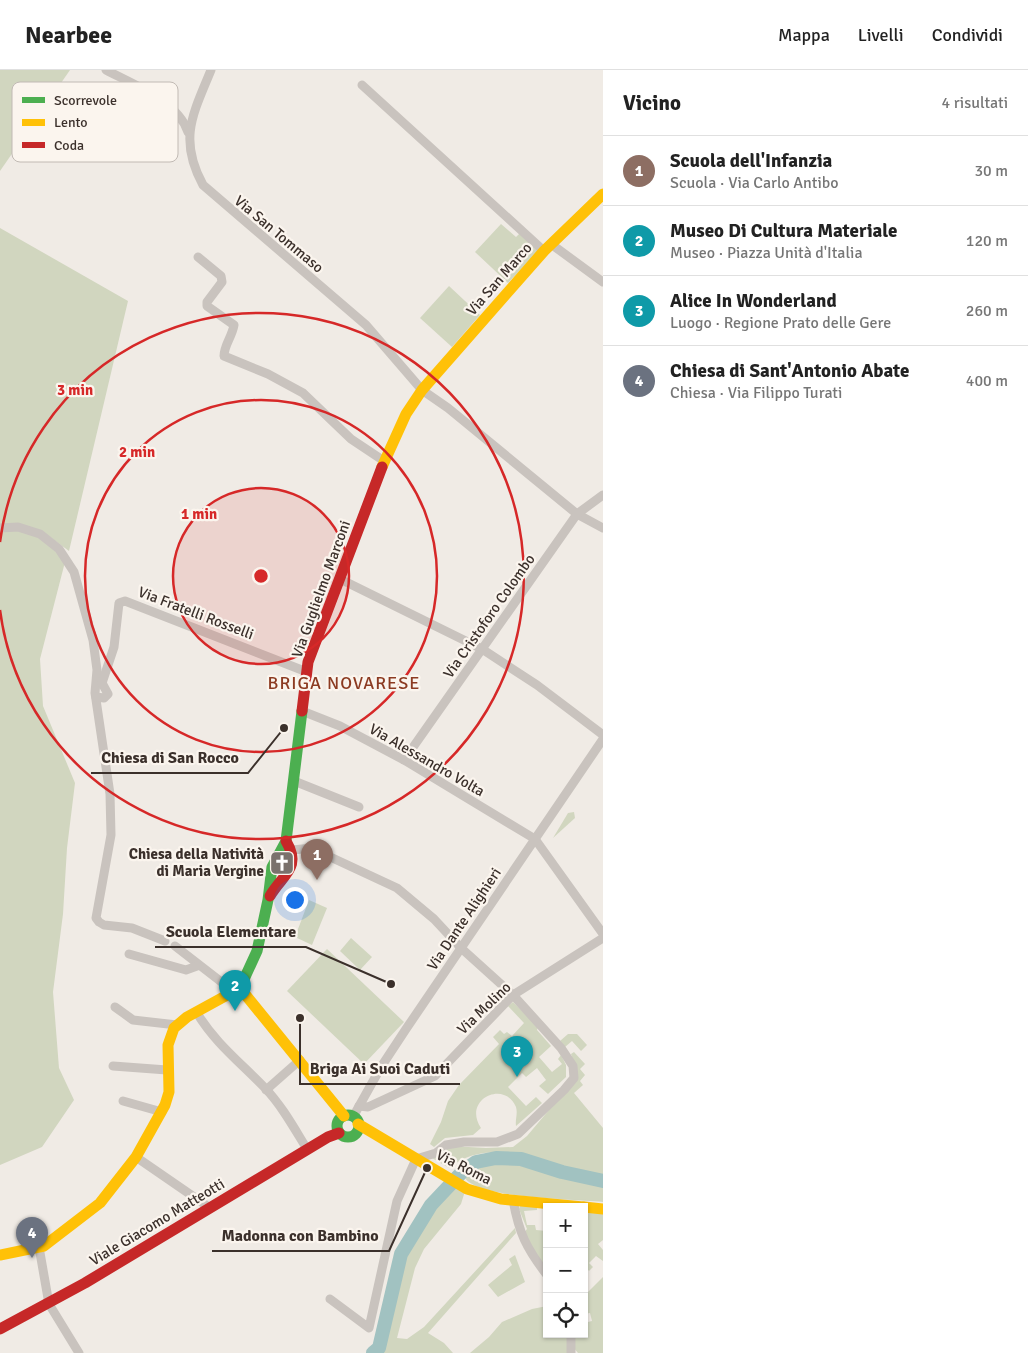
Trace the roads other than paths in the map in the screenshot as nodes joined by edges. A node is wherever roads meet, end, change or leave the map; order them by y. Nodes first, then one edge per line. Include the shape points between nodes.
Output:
1 (106, 70) edge
2 (211, 70) edge
3 (132, 82) edge
4 (362, 85) dead end
5 (178, 116) edge
6 (189, 134) junction
7 (603, 194) edge
8 (547, 248) junction
9 (198, 257) dead end
10 (603, 282) edge
11 (422, 390) junction
12 (384, 461) junction
13 (603, 495) edge
14 (577, 514) junction
15 (0, 528) edge
16 (603, 528) edge
17 (340, 579) junction
18 (482, 649) junction
19 (307, 672) junction
20 (96, 697) junction
21 (302, 711) junction
22 (603, 735) edge
23 (603, 739) edge
24 (404, 760) junction
25 (294, 782) junction
26 (359, 807) dead end
27 (535, 839) junction
28 (290, 846) junction
29 (268, 900) junction
30 (603, 934) edge
31 (603, 938) edge
32 (165, 941) dead end
33 (175, 946) dead end
34 (461, 948) junction
35 (129, 954) dead end
36 (197, 966) junction
37 (236, 990) junction
38 (513, 995) junction
39 (115, 1007) dead end
40 (197, 1013) junction
41 (177, 1025) junction
42 (300, 1060) junction
43 (113, 1066) dead end
44 (167, 1070) junction
45 (266, 1090) junction
46 (123, 1101) dead end
47 (162, 1112) junction
48 (354, 1119) junction
49 (335, 1132) junction
50 (307, 1149) junction
51 (136, 1157) junction
52 (416, 1160) junction
53 (513, 1200) junction
54 (543, 1203) edge
55 (210, 1208) junction
56 (588, 1208) edge
57 (603, 1209) edge
58 (39, 1247) junction
59 (0, 1255) edge
60 (543, 1271) edge
61 (330, 1299) dead end
62 (48, 1304) junction
63 (0, 1329) edge
64 (572, 1338) edge
65 (79, 1353) edge
66 (571, 1353) edge

1 - 3 street
2 - 6 street, Via San Tommaso via 190,119
4 - 8 street
5 - 6 street via 186,124
6 - 11 street, Via San Tommaso via 194,166 203,185 366,325
7 - 8 street, Via San Marco
8 - 10 street
8 - 11 street, Via San Marco
9 - 12 street via 220,276 222,282 207,306 234,325 224,356 303,393 351,439
11 - 12 street, Via Guglielmo Marconi via 406,414
11 - 14 street, Via San Tommaso
12 - 17 street, Via Guglielmo Marconi
13 - 14 street, Via Cristoforo Colombo
14 - 16 street, Via San Tommaso
14 - 18 street, Via Cristoforo Colombo
15 - 20 street via 18,527 40,534 59,549 74,572 93,640
17 - 18 street
17 - 19 street, Via Guglielmo Marconi
18 - 22 street via 537,685
18 - 24 street, Via Cristoforo Colombo
19 - 20 street, Via Fratelli Rosselli via 125,601 119,602 114,647 102,683 108,694 104,698
19 - 21 street, Via Guglielmo Marconi
20 - 32 street via 110,794 111,835 96,918 104,925 132,928
21 - 24 street, Via Alessandro Volta via 340,726
21 - 25 street, Via Guglielmo Marconi
23 - 27 street, Via Dante Alighieri
24 - 27 street, Via Alessandro Volta
25 - 26 street
25 - 28 street, Via Guglielmo Marconi
27 - 30 street
27 - 34 street, Via Dante Alighieri
28 - 29 street, Via Guglielmo Marconi via 272,867
28 - 29 street, Via Guglielmo Marconi via 293,860 288,875 275,885
28 - 34 street via 311,848 397,888 434,919
29 - 37 street, Via Guglielmo Marconi via 256,951
31 - 38 street, Via Molino
33 - 36 street
34 - 38 street
34 - 48 street, Via Dante Alighieri via 381,1067
35 - 36 street via 186,970
36 - 37 street
37 - 40 street
37 - 42 street, Via Roma
38 - 48 street, Via Molino via 436,1076 368,1108
38 - 52 street via 569,1057 574,1078 518,1134 497,1142 446,1145
39 - 41 street via 133,1020
40 - 41 street
40 - 45 street via 215,1039
41 - 44 street via 171,1033
42 - 45 street
42 - 48 street, Via Roma
43 - 44 street
44 - 47 street via 169,1092
45 - 50 street
46 - 47 street
47 - 51 street
48 - 49 street via 338,1120
48 - 49 street via 349,1137
48 - 52 street, Via Roma
49 - 50 street, Viale Giacomo Matteotti
50 - 55 street, Viale Giacomo Matteotti
51 - 55 street
51 - 58 street via 100,1203
52 - 53 street, Via Roma via 468,1189 485,1196
52 - 61 street via 398,1201 369,1328
53 - 54 street, Via Roma
53 - 60 street via 519,1230
55 - 62 street, Viale Giacomo Matteotti
56 - 57 street, Via Roma
58 - 59 street
58 - 62 street
62 - 63 street, Viale Giacomo Matteotti
62 - 65 street
64 - 66 street

